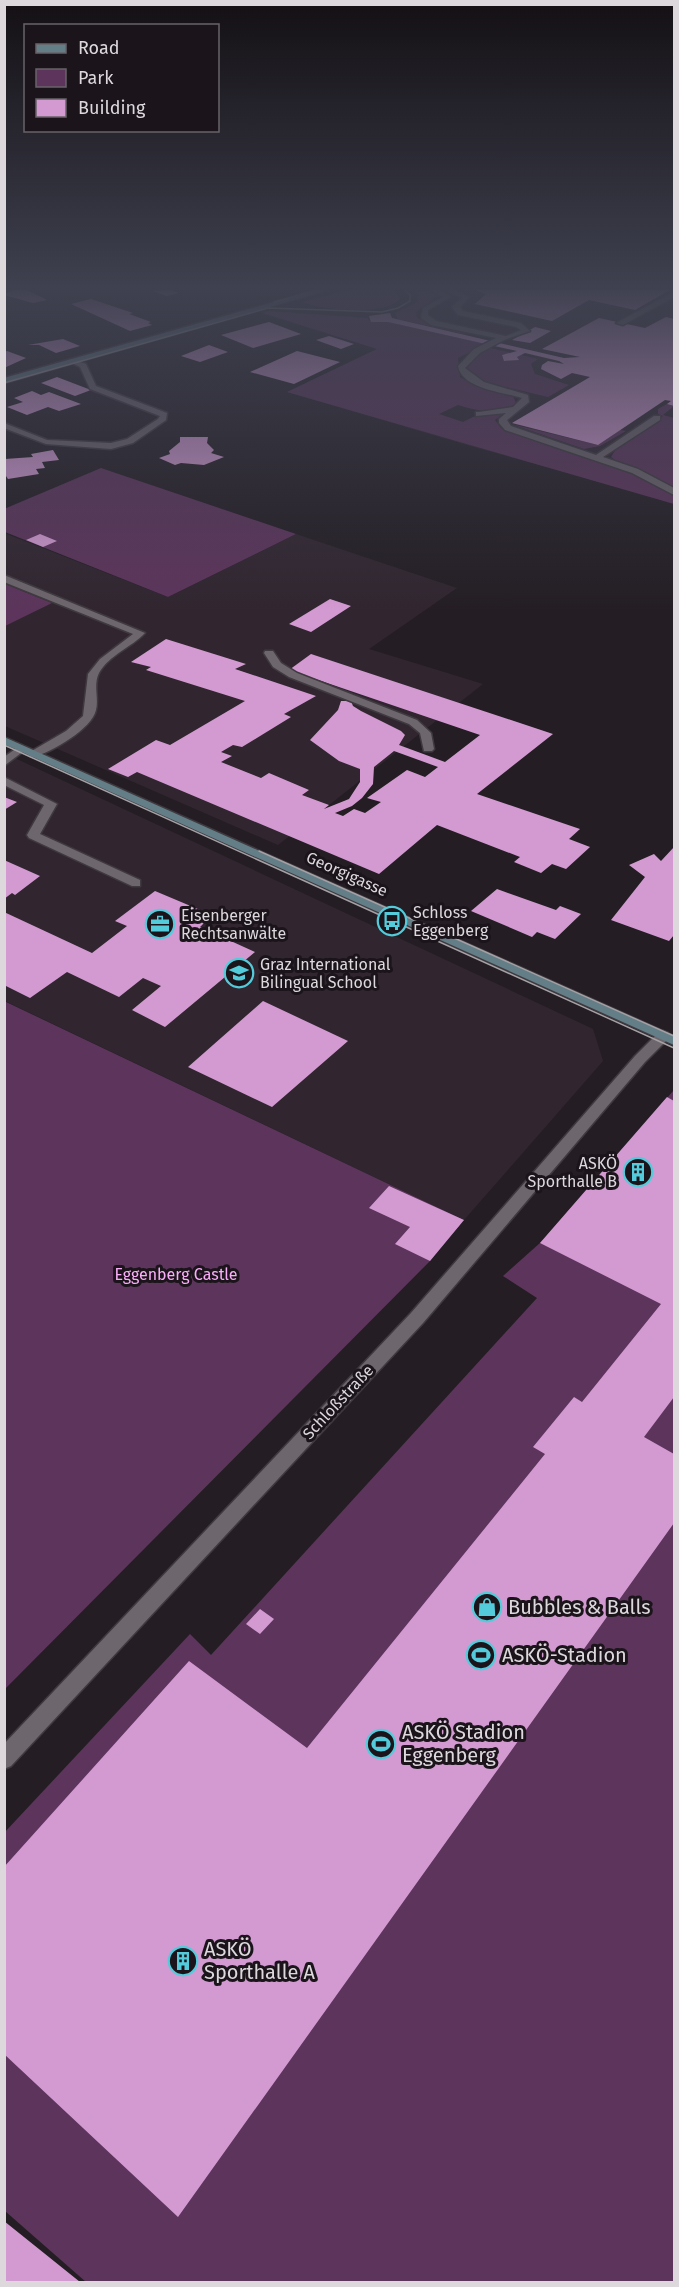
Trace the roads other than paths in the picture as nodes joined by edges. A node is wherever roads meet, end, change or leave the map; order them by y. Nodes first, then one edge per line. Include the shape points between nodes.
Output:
1 (118, 397) edge
2 (524, 397) edge
3 (517, 409) junction
4 (479, 414) dead end
5 (657, 418) dead end
6 (4, 425) edge
7 (597, 458) junction
8 (675, 492) edge
9 (4, 578) edge
10 (269, 653) dead end
11 (4, 740) edge
12 (21, 748) junction
13 (428, 749) dead end
14 (34, 754) junction
15 (4, 763) edge
16 (4, 780) edge
17 (136, 883) dead end
18 (669, 1039) edge
19 (4, 1759) edge

1 - 6 street via 164,416 130,441 111,446 46,442
2 - 3 street via 526,400
3 - 4 street
3 - 7 street via 503,419 508,428
5 - 7 street
7 - 8 street via 655,480
9 - 14 street via 140,633 106,658 91,678 88,716
10 - 13 street via 293,675 413,722 423,729
11 - 12 main road, Georgigasse
12 - 14 main road, Georgigasse
12 - 15 street
14 - 18 main road, Georgigasse
16 - 17 street via 51,804 33,835
18 - 19 street, Schloßstraße via 640,1059 417,1318

